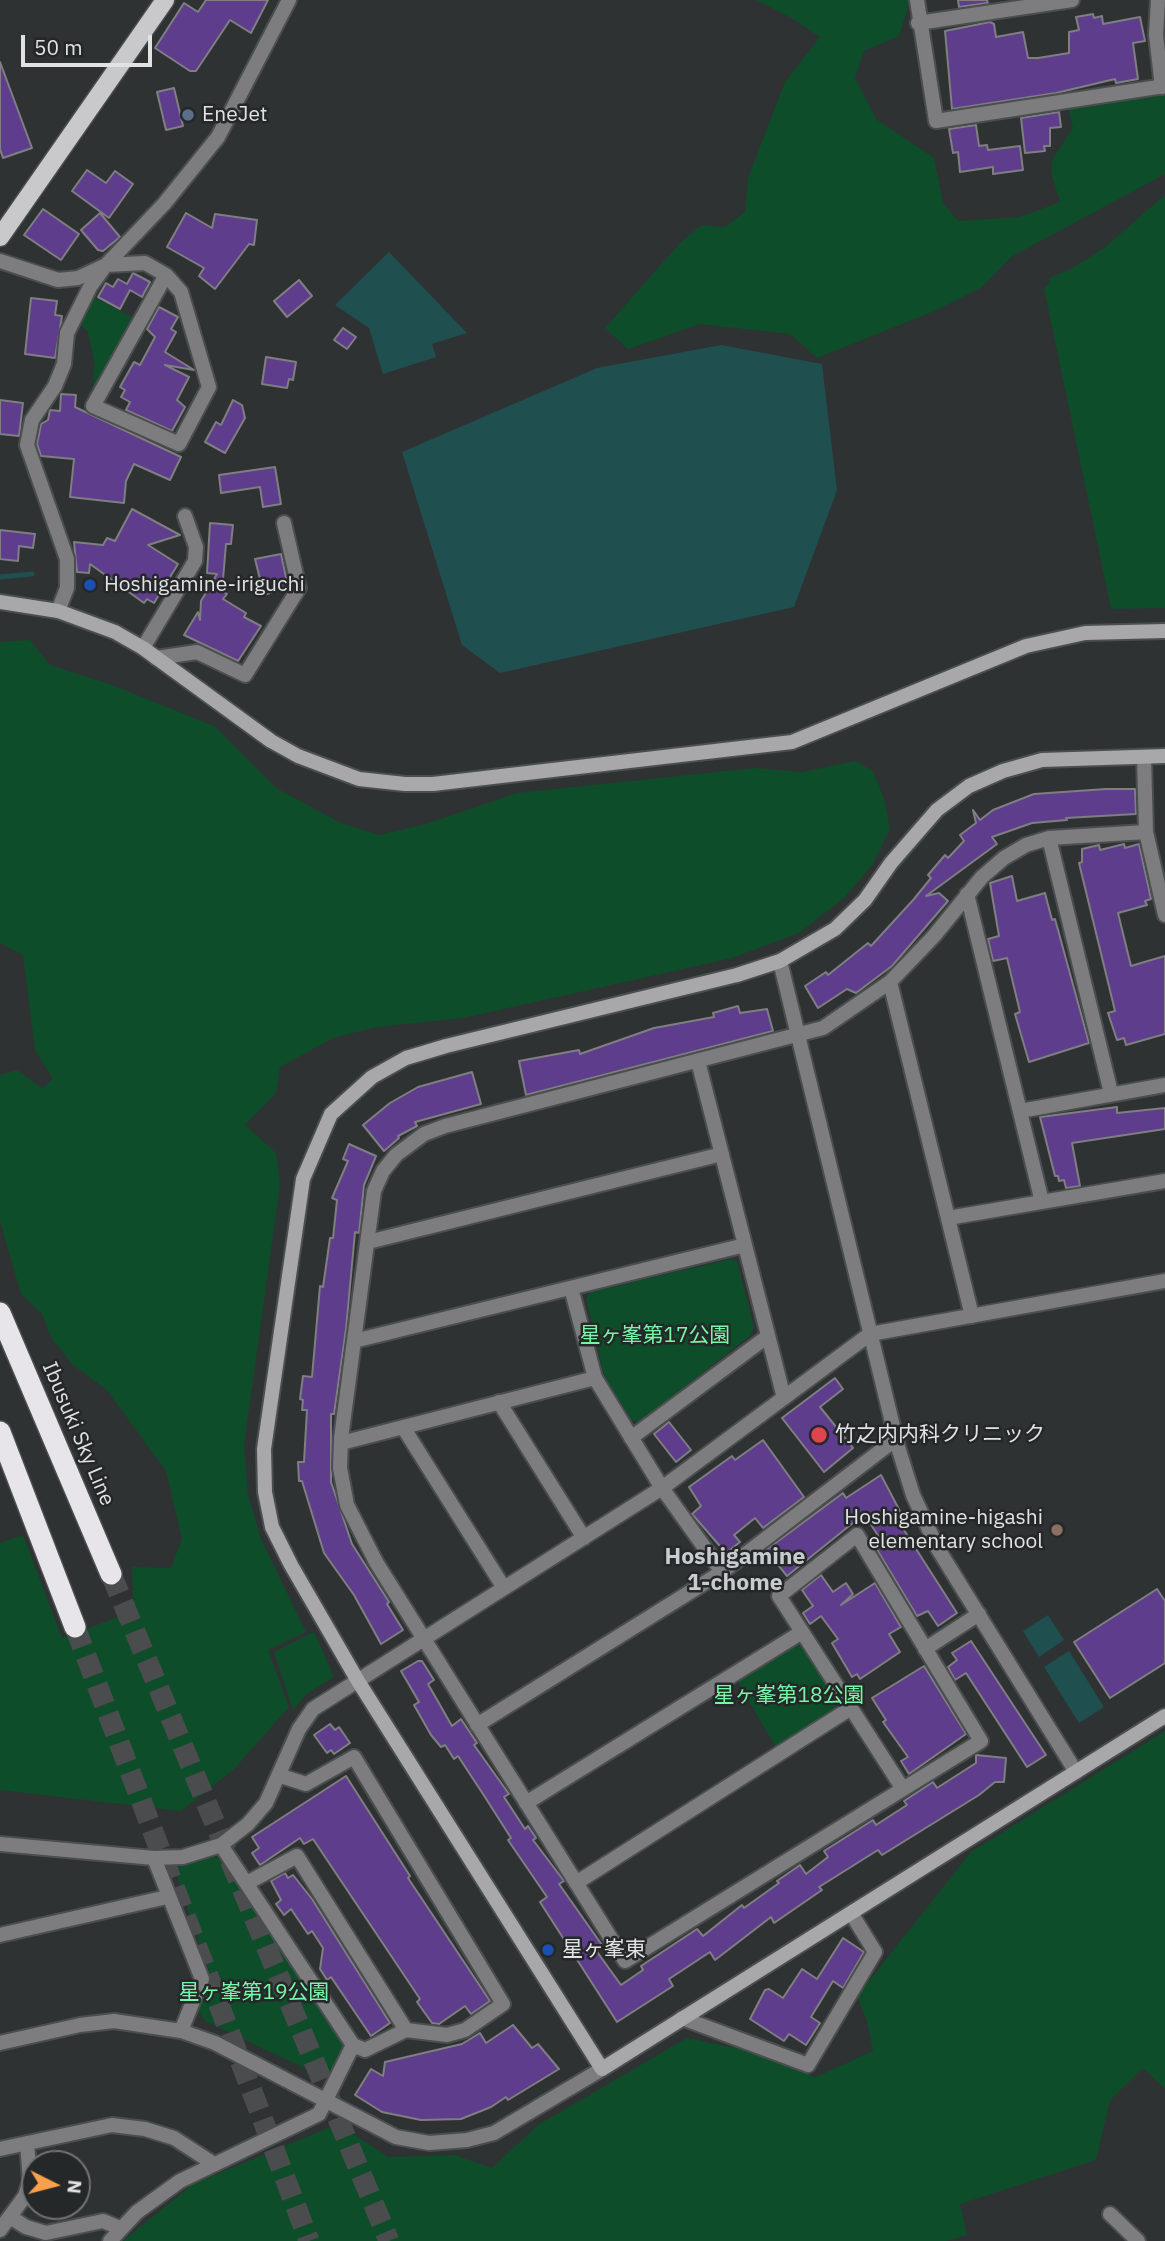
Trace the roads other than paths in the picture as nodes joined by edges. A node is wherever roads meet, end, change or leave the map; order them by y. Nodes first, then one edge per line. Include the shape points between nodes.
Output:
1 (165, 0) edge
2 (289, 0) edge
3 (917, 0) edge
4 (1072, 0) edge
5 (1158, 0) edge
6 (918, 23) junction
7 (1164, 86) edge
8 (0, 237) edge
9 (0, 261) edge
10 (106, 265) junction
11 (166, 275) junction
12 (185, 516) dead end
13 (284, 523) dead end
14 (0, 601) edge
15 (58, 611) junction
16 (1165, 631) edge
17 (143, 648) junction
18 (156, 657) junction
19 (1165, 756) edge
20 (1144, 757) junction
21 (1146, 832) junction
22 (1049, 838) junction
23 (967, 894) junction
24 (1165, 915) edge
25 (780, 961) junction
26 (890, 982) junction
27 (799, 1036) junction
28 (698, 1061) junction
29 (1165, 1085) edge
30 (1111, 1093) junction
31 (1020, 1111) junction
32 (722, 1154) junction
33 (1165, 1181) edge
34 (1042, 1202) junction
35 (948, 1218) junction
36 (368, 1242) junction
37 (745, 1245) junction
38 (1165, 1281) edge
39 (571, 1288) junction
40 (0, 1313) edge
41 (972, 1316) junction
42 (870, 1334) junction
43 (768, 1336) junction
44 (354, 1341) junction
45 (594, 1378) junction
46 (784, 1398) junction
47 (499, 1402) junction
48 (403, 1427) junction
49 (0, 1432) edge
50 (631, 1438) junction
51 (896, 1439) junction
52 (341, 1443) junction
53 (662, 1488) junction
54 (584, 1538) junction
55 (722, 1572) junction
56 (111, 1574) tunnel mouth
57 (504, 1588) junction
58 (979, 1614) junction
59 (75, 1627) tunnel mouth
60 (802, 1632) junction
61 (424, 1639) junction
62 (925, 1649) junction
63 (358, 1681) junction
64 (851, 1708) junction
65 (1165, 1717) edge
66 (477, 1725) junction
67 (1076, 1772) junction
68 (281, 1776) junction
69 (903, 1789) junction
70 (526, 1802) junction
71 (0, 1844) edge
72 (221, 1845) junction
73 (154, 1858) junction
74 (247, 1883) junction
75 (576, 1883) junction
76 (167, 1897) junction
77 (851, 1913) junction
78 (0, 1936) edge
79 (682, 2018) junction
80 (406, 2030) junction
81 (181, 2031) junction
82 (0, 2043) edge
83 (353, 2045) junction
84 (602, 2069) junction
85 (324, 2102) junction
86 (27, 2143) junction
87 (0, 2149) edge
88 (214, 2164) junction
89 (1110, 2214) dead end
90 (10, 2217) junction
91 (120, 2228) junction
92 (0, 2230) edge
93 (110, 2241) edge
94 (1138, 2241) edge

1 - 8 main road
2 - 10 street via 218,137
3 - 6 street
4 - 6 street
5 - 7 street via 1156,35
6 - 7 street via 936,121
9 - 10 street via 58,280 78,278
10 - 11 street via 145,263
10 - 15 street via 67,333 64,364 55,386 38,406 27,445 67,559 67,588
11 - 11 street via 181,292 209,387 179,444 93,406
12 - 17 street via 196,547 195,561
13 - 18 street via 299,588 245,675 197,652
14 - 15 street
15 - 17 street
16 - 18 street via 1085,633 1026,646 792,742 433,784 359,779 298,756
17 - 18 street
19 - 20 street
20 - 21 street
20 - 25 street via 1042,760 970,786 937,810 865,900 835,929
21 - 22 street
21 - 24 street
22 - 23 street via 1003,859
22 - 30 street
23 - 26 street
23 - 31 street
25 - 27 street
25 - 63 street via 406,1058 372,1077 331,1114 310,1156 295,1213 267,1408 265,1492 272,1527 290,1565
26 - 27 street via 846,1015
26 - 35 street
27 - 28 street
27 - 42 street
28 - 32 street
28 - 36 street via 424,1134 383,1171 374,1191
29 - 30 street
30 - 31 street
31 - 34 street
32 - 36 street
32 - 37 street
33 - 34 street
34 - 35 street
35 - 41 street
36 - 44 street
37 - 39 street
37 - 43 street
38 - 41 street
39 - 44 street
39 - 45 street
40 - 56 highway, Ibusuki Sky Line
41 - 42 street
42 - 46 street
42 - 51 street
43 - 46 street
43 - 50 street
44 - 52 street
45 - 47 street
45 - 50 street
46 - 53 street
47 - 48 street
47 - 54 street
48 - 52 street
48 - 57 street
49 - 59 highway
50 - 53 street
51 - 55 street
51 - 58 street via 927,1527
52 - 61 street via 347,1504 376,1562
53 - 54 street
53 - 55 street
54 - 57 street
55 - 66 street
57 - 61 street
58 - 62 street
58 - 67 street
60 - 62 street via 779,1596 856,1535
60 - 64 street
60 - 70 street
61 - 63 street
61 - 66 street
62 - 69 street via 981,1741
63 - 68 street via 313,1709 299,1729
63 - 84 street
64 - 69 street
64 - 75 street
65 - 67 street
66 - 70 street
67 - 77 street
68 - 72 street via 248,1824
68 - 80 street via 306,1784 354,1757 503,2004 465,2030 447,2035
69 - 75 street via 625,1961
70 - 75 street
71 - 73 street
72 - 73 street via 183,1857
72 - 74 street
73 - 76 street
74 - 80 street via 297,1856
74 - 83 street
76 - 78 street
76 - 81 street via 202,1979
77 - 79 street
77 - 79 street via 876,1952 808,2065
79 - 84 street
80 - 83 street via 365,2050
81 - 82 street via 114,2021
81 - 85 street via 215,2043
83 - 85 street
84 - 85 street via 494,2133 467,2140 429,2143 396,2137
85 - 88 street via 318,2114
86 - 87 street
86 - 88 street via 111,2125 174,2138
86 - 90 street via 30,2181
88 - 91 street via 180,2181
89 - 94 street
90 - 91 street via 46,2234 103,2221
90 - 92 street
91 - 93 street

